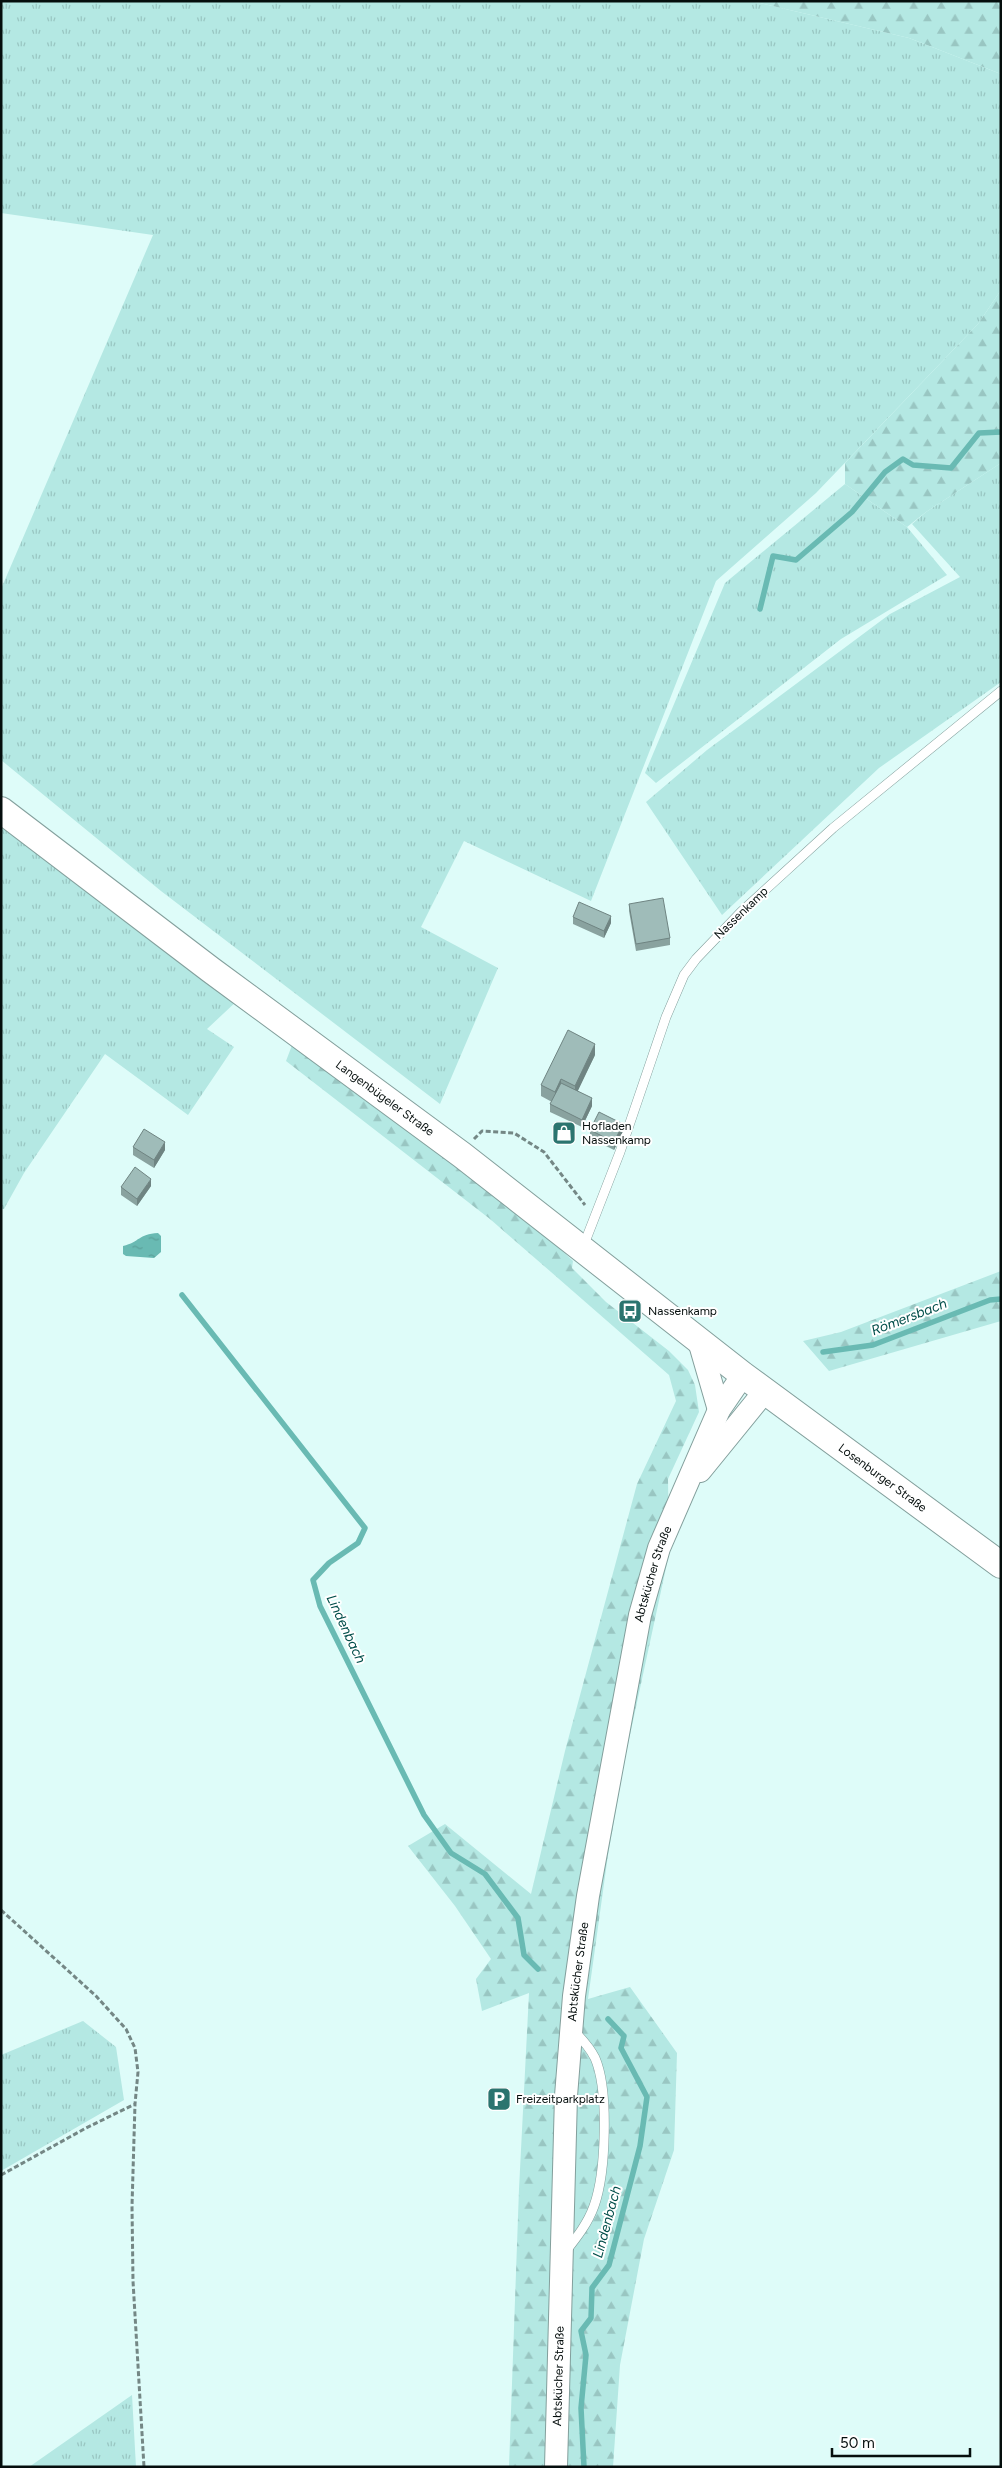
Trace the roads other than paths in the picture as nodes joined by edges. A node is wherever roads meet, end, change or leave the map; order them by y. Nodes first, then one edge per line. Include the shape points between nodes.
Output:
1 (1001, 690) edge
2 (1, 810) edge
3 (583, 1248) junction
4 (699, 1340) junction
5 (743, 1375) junction
6 (765, 1391) junction
7 (719, 1410) junction
8 (684, 1488) junction
9 (1001, 1565) edge
10 (571, 2028) junction
11 (561, 2257) junction
12 (556, 2467) edge

1 - 3 lane, Nassenkamp via 834,828 740,912 684,975
2 - 3 main road, Langenbügeler Straße
3 - 4 main road, Langenbügeler Straße
4 - 5 main road, Langenbügeler Straße
4 - 7 street
5 - 6 main road, Langenbügeler Straße
5 - 7 street, Abtskücher Straße
6 - 8 street, Abtskücher Straße
6 - 9 main road, Losenburger Straße
7 - 8 street, Abtskücher Straße
8 - 10 street, Abtskücher Straße via 659,1548 640,1615 588,1896
10 - 11 street, Abtskücher Straße
10 - 11 lane via 595,2059 604,2109 603,2156 595,2205 582,2232
11 - 12 street, Abtskücher Straße

